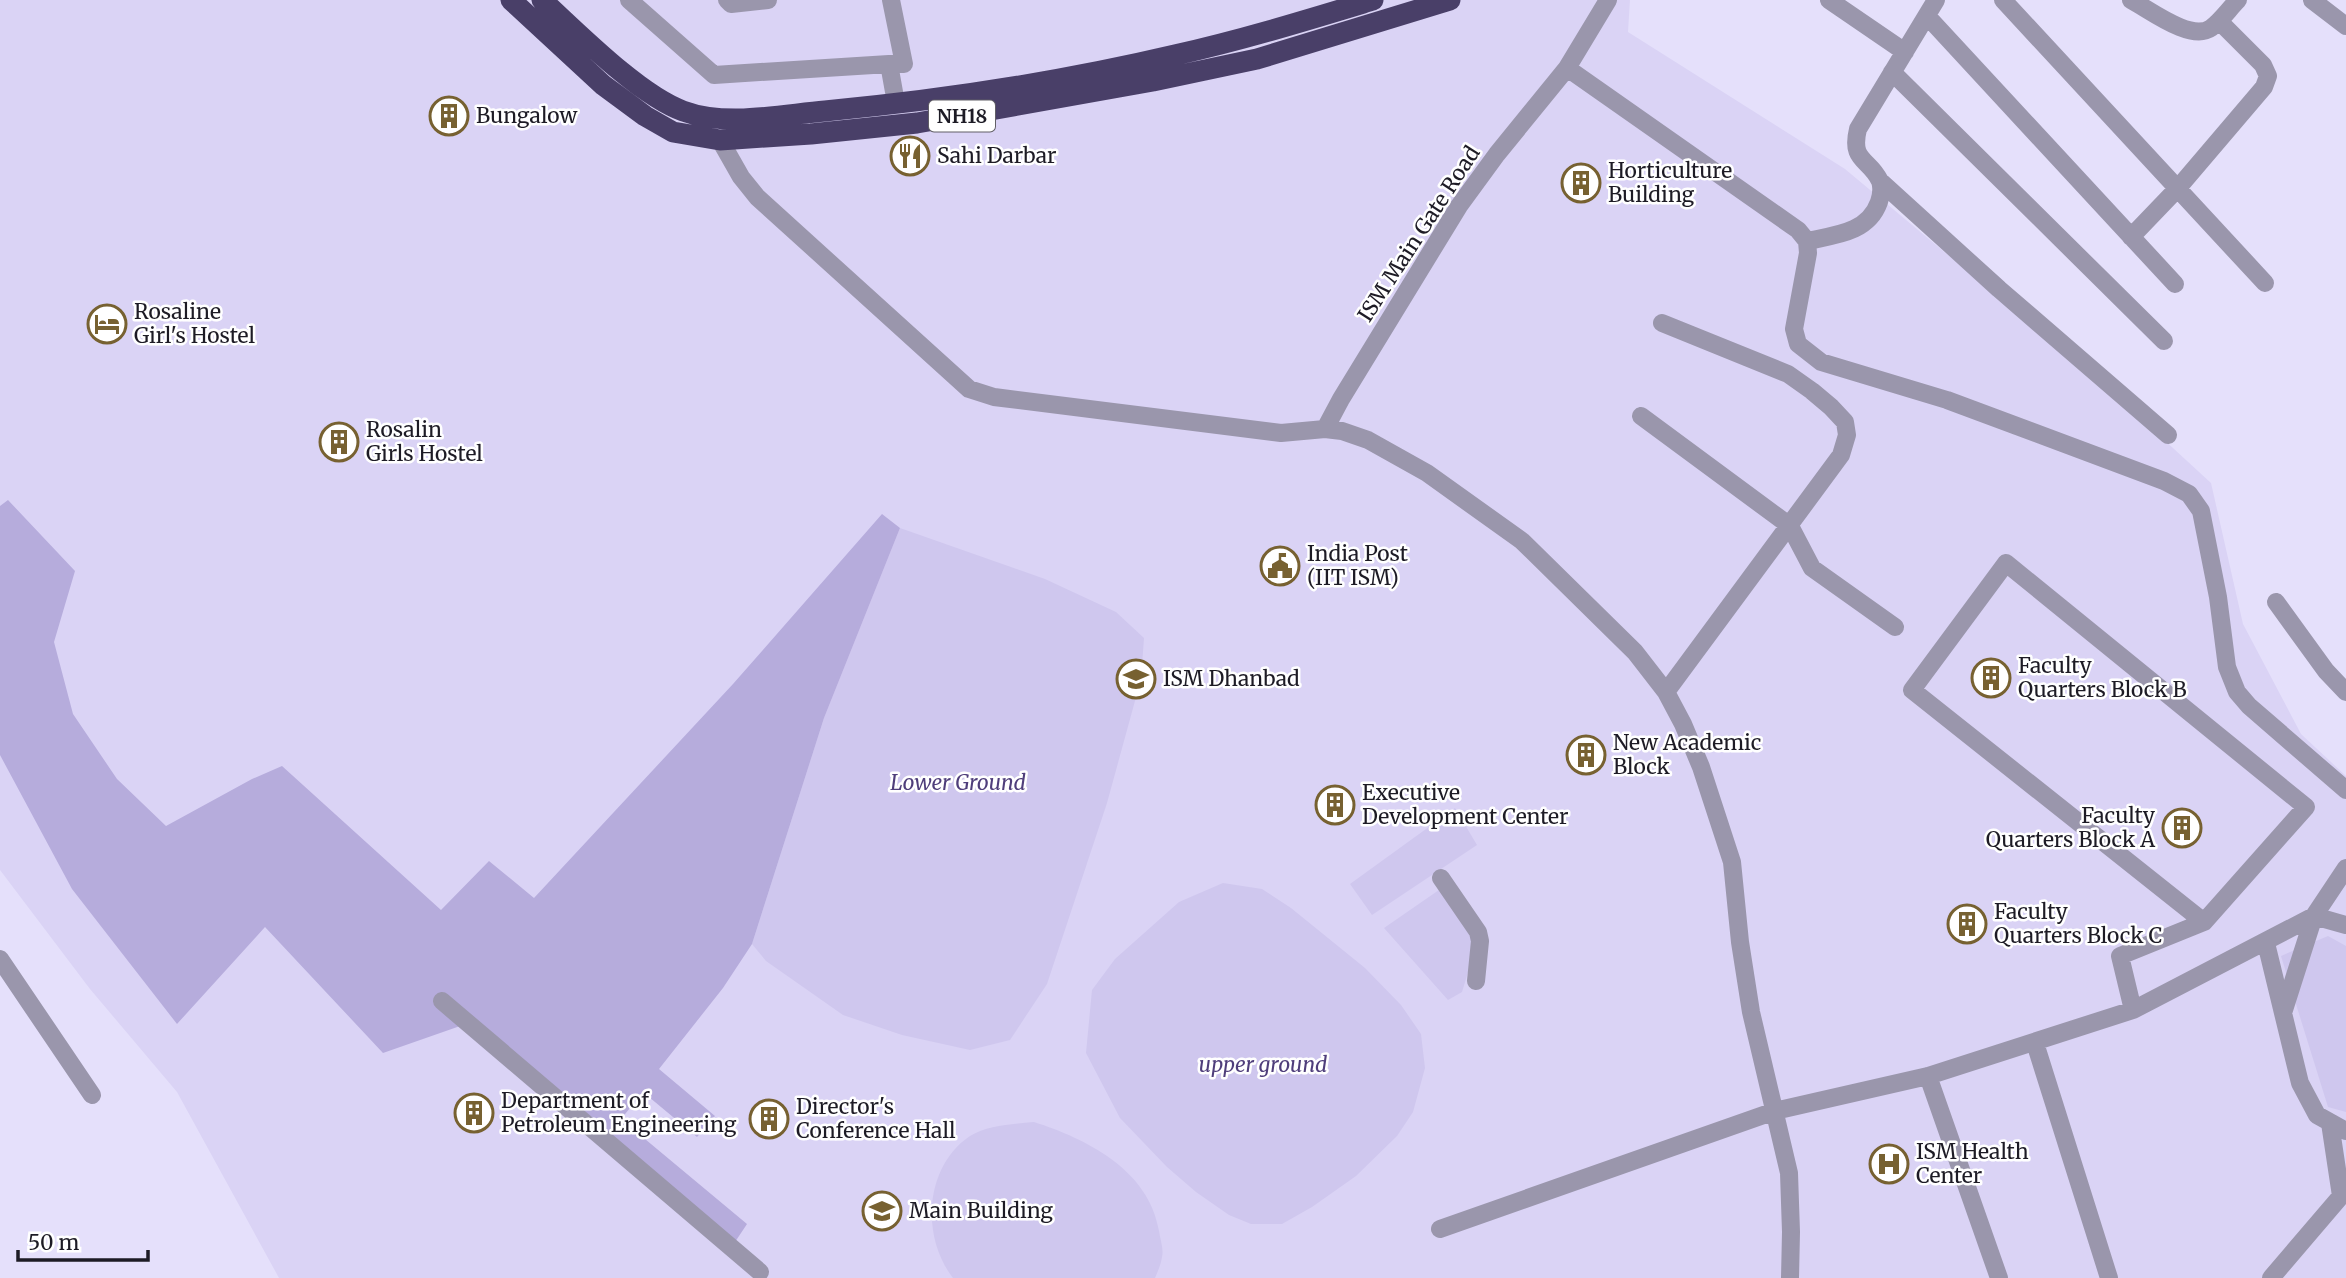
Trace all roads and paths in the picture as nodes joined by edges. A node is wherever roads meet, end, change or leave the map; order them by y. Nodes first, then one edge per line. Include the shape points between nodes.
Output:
1 (510, 0) edge
2 (542, 0) edge
3 (629, 0) edge
4 (727, 0) edge
5 (768, 0) edge
6 (891, 0) edge
7 (1373, 0) edge
8 (1450, 0) edge
9 (1608, 0) edge
10 (1829, 0) edge
11 (1936, 0) edge
12 (2003, 0) edge
13 (2131, 0) edge
14 (2238, 0) edge
15 (2312, 0) edge
16 (1927, 16) junction
17 (2219, 21) junction
18 (2346, 26) edge
19 (1905, 52) junction
20 (889, 64) junction
21 (1567, 68) junction
22 (1892, 72) junction
23 (896, 103) junction
24 (720, 140) junction
25 (1880, 181) junction
26 (2178, 188) junction
27 (2131, 237) junction
28 (1807, 241) junction
29 (2265, 283) dead end
30 (2175, 284) dead end
31 (1662, 323) dead end
32 (2164, 341) dead end
33 (1641, 416) dead end
34 (1325, 429) junction
35 (2168, 435) dead end
36 (1790, 526) junction
37 (2276, 602) dead end
38 (1895, 627) dead end
39 (1666, 692) junction
40 (2346, 692) edge
41 (2346, 790) edge
42 (2346, 868) edge
43 (1441, 878) dead end
44 (2314, 916) junction
45 (2204, 922) junction
46 (2346, 925) edge
47 (2266, 943) junction
48 (0, 959) edge
49 (1476, 981) dead end
50 (442, 1001) dead end
51 (2133, 1010) junction
52 (2283, 1013) junction
53 (2035, 1043) junction
54 (1928, 1076) junction
55 (92, 1095) dead end
56 (1775, 1111) junction
57 (2338, 1127) edge
58 (1440, 1229) dead end
59 (760, 1272) dead end
60 (1790, 1278) edge
61 (1999, 1278) edge
62 (2109, 1278) edge
63 (2271, 1278) edge

1 - 24 highway, NH18 via 603,85 645,116 673,132
2 - 23 highway, NH18 via 649,92 684,112 738,118
3 - 20 street via 715,75
4 - 5 street via 731,4
6 - 20 street via 904,64
7 - 23 highway, NH18 via 1173,56
8 - 24 highway, NH18 via 1257,59 1153,81 917,123
9 - 21 street, ISM Main Gate Road
10 - 19 street
11 - 16 street
12 - 26 street
13 - 17 street via 2187,31 2200,33
14 - 17 street
15 - 18 street
16 - 19 street
16 - 27 street
17 - 26 street via 2263,65 2268,76 2264,87
19 - 22 street
20 - 23 street
21 - 28 street via 1798,230
21 - 34 street, ISM Main Gate Road via 1459,206
22 - 25 street via 1855,141 1859,156
22 - 32 street
24 - 34 street via 757,197 969,389 994,397 1281,433
25 - 28 street via 1876,210 1863,225
25 - 35 street
26 - 27 street
26 - 29 street
27 - 30 street
28 - 41 street via 1794,329 1798,344 1821,362 1947,400 2189,494 2201,511 2227,667 2237,692
31 - 36 street via 1788,374 1845,422 1847,435 1841,455
33 - 36 street
34 - 39 street via 1367,440 1427,472 1522,541 1635,652
36 - 38 street via 1812,568
36 - 39 street
37 - 40 street
39 - 56 street via 1701,767 1732,862 1751,1012
42 - 44 street
43 - 49 street via 1478,932
44 - 46 street
44 - 47 street
44 - 52 street
45 - 45 street via 2306,807 2006,563 1912,690
45 - 51 street via 2120,956
47 - 51 street
47 - 52 street
48 - 55 street
50 - 59 street
51 - 53 street
52 - 57 street via 2300,1083 2317,1115
53 - 54 street
53 - 62 street
54 - 56 street
54 - 61 street
56 - 58 street
56 - 60 street via 1789,1172
57 - 63 street via 2341,1196

